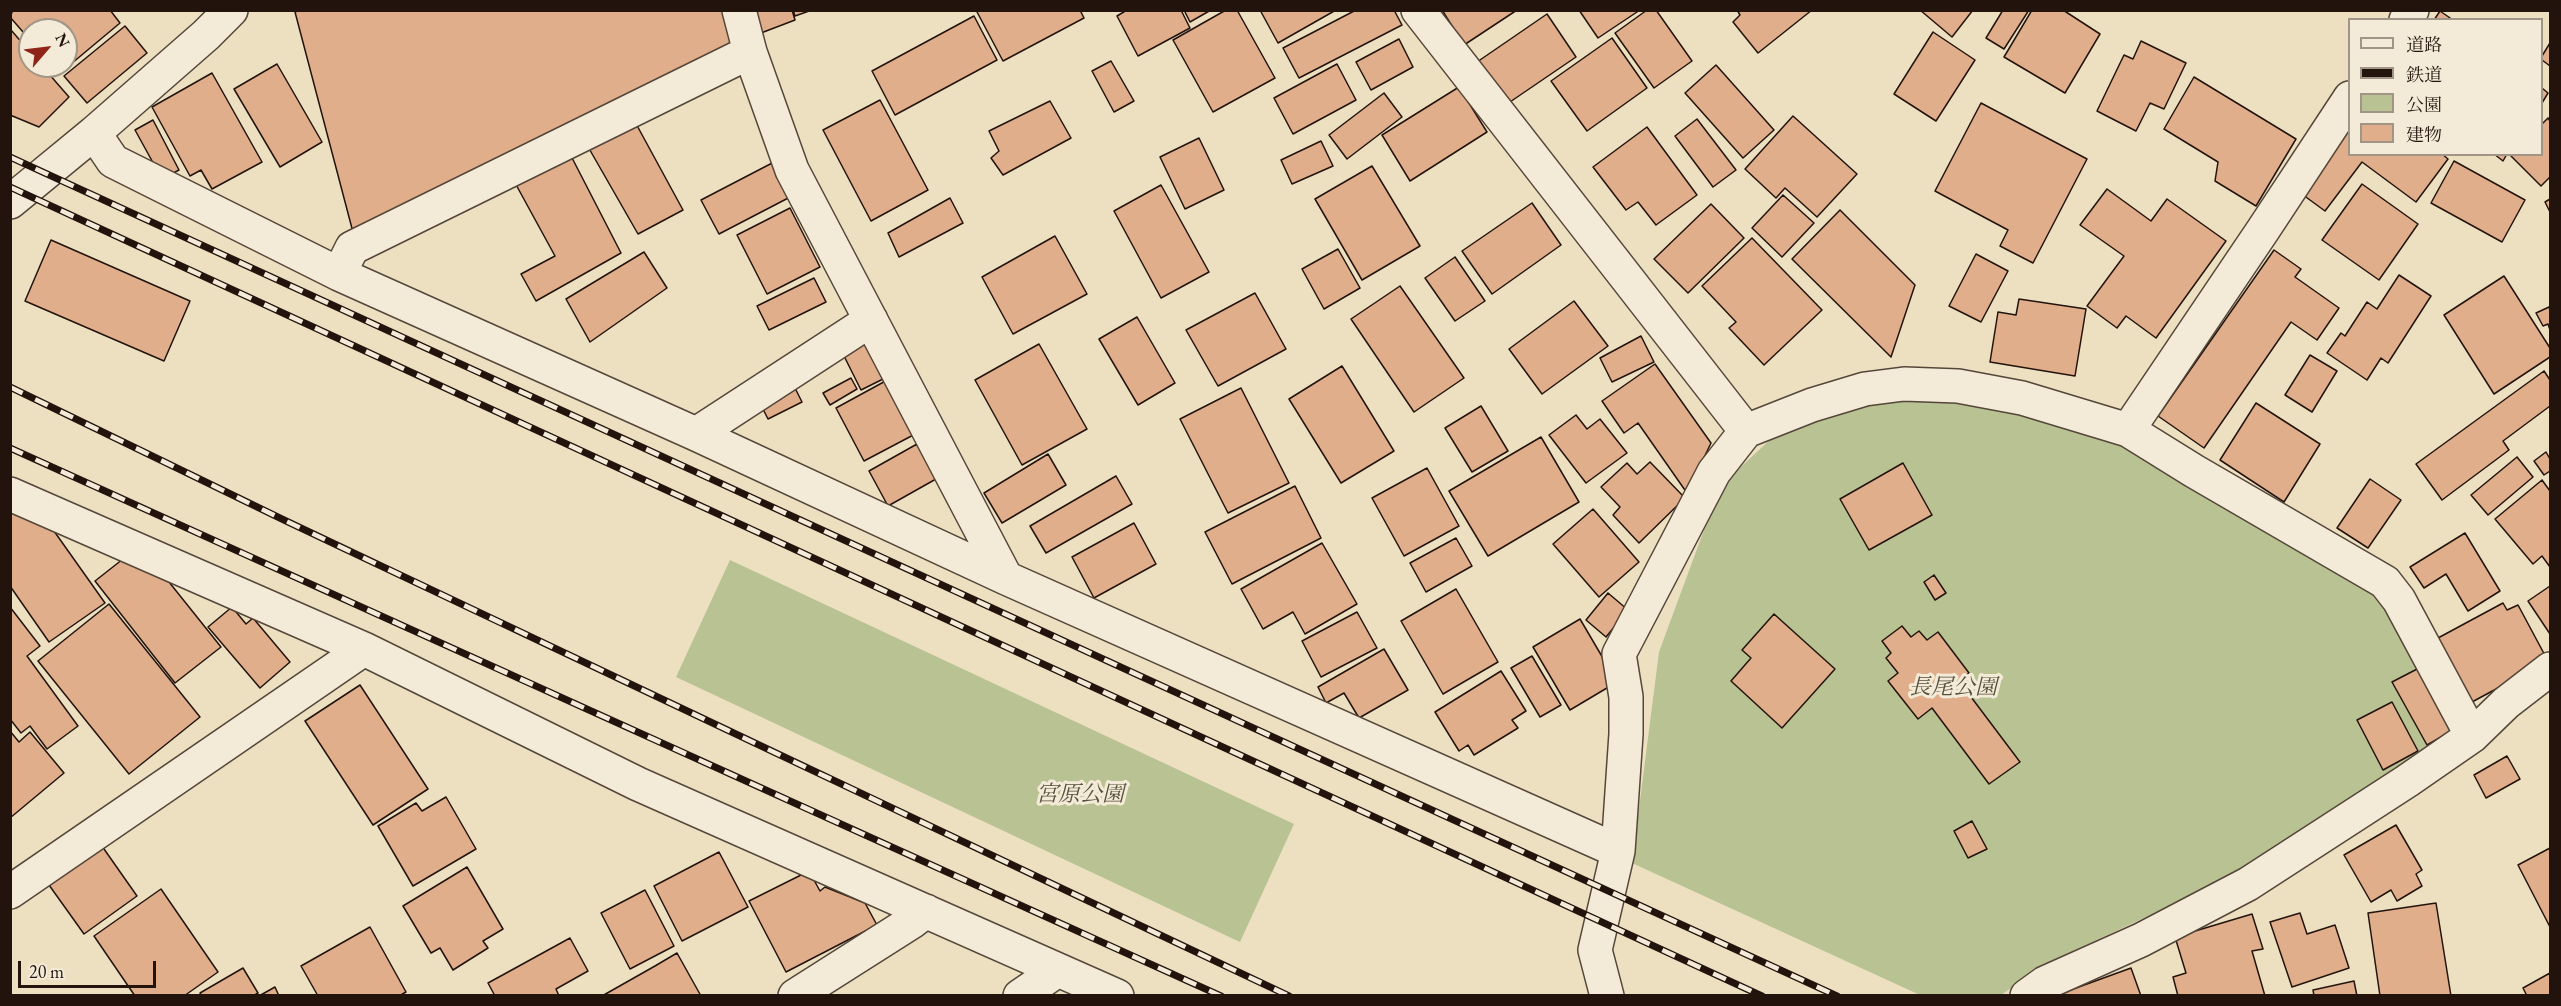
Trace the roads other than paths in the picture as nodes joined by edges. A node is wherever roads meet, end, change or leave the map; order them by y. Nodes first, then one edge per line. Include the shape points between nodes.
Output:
1 (231, 10) edge
2 (739, 10) edge
3 (1418, 10) edge
4 (750, 52) junction
5 (2348, 100) edge
6 (94, 133) junction
7 (10, 202) edge
8 (339, 274) junction
9 (871, 320) junction
10 (2128, 430) junction
11 (1746, 431) junction
12 (696, 434) junction
13 (10, 494) edge
14 (1006, 578) junction
15 (364, 649) junction
16 (2550, 669) edge
17 (2472, 736) junction
18 (1618, 851) junction
19 (10, 892) edge
20 (926, 911) junction
21 (1058, 970) junction
22 (795, 996) edge
23 (1020, 996) edge
24 (1117, 996) edge
25 (1607, 996) edge
26 (2027, 996) edge

1 - 6 street
2 - 4 street
3 - 11 street
4 - 8 street via 352,248
4 - 9 street via 792,170
5 - 10 street
6 - 7 street
6 - 8 street via 113,161
8 - 12 street
9 - 12 street
9 - 14 street
10 - 11 street via 2022,398 1958,386 1904,384 1864,388
10 - 17 street via 2385,582 2399,600
11 - 18 street via 1714,472 1619,654 1626,697 1626,734
12 - 14 street
13 - 15 street
14 - 18 street
15 - 19 street
15 - 20 street via 638,784
16 - 17 street
17 - 26 street via 2248,884 2141,940 2045,983
18 - 25 street via 1595,950
20 - 21 street
20 - 22 street
21 - 23 street
21 - 24 street

